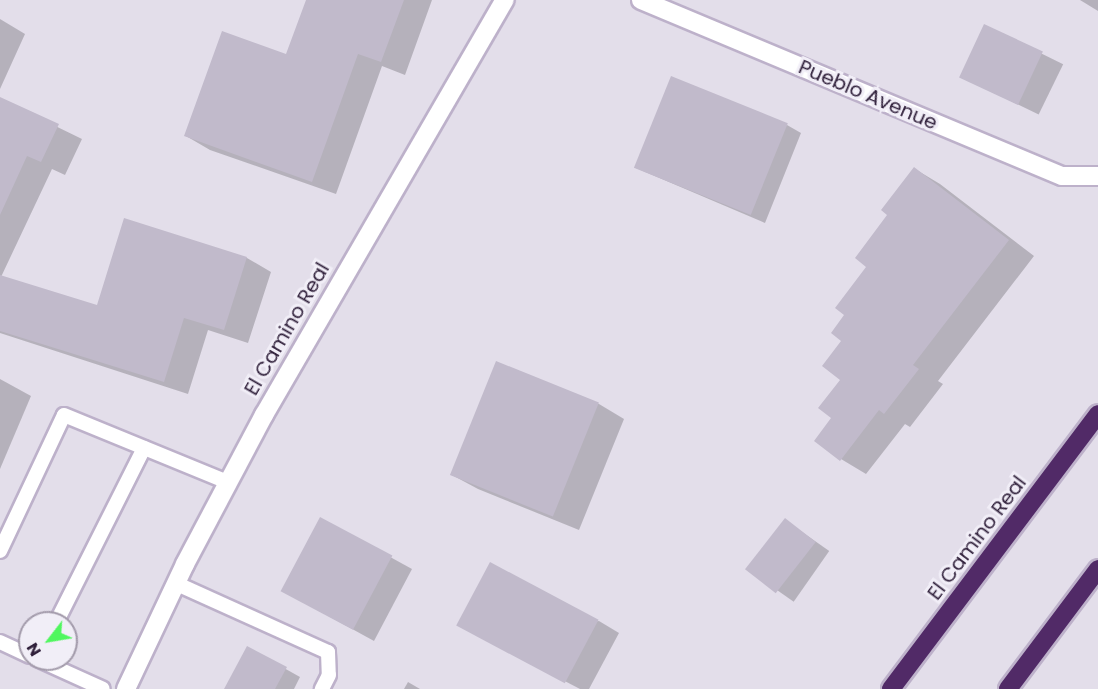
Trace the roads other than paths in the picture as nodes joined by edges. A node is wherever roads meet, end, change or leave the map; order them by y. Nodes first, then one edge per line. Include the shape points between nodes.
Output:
1 (505, 0) edge
2 (641, 0) edge
3 (1098, 176) edge
4 (1098, 414) edge
5 (144, 448) junction
6 (227, 482) junction
7 (0, 551) edge
8 (1098, 569) edge
9 (175, 583) junction
10 (62, 611) edge
11 (0, 642) edge
12 (18, 650) edge
13 (63, 671) edge
14 (103, 689) edge
15 (126, 689) edge
16 (322, 689) edge
17 (891, 689) edge
18 (1008, 689) edge

1 - 6 main road, El Camino Real
2 - 3 main road, Pueblo Avenue via 1062,176
4 - 17 highway, El Camino Real
5 - 6 lane
5 - 7 lane via 64,415
5 - 10 lane
6 - 9 main road, El Camino Real
8 - 18 highway
9 - 15 main road, El Camino Real
9 - 16 lane via 328,652 329,675
11 - 12 lane
13 - 14 lane

